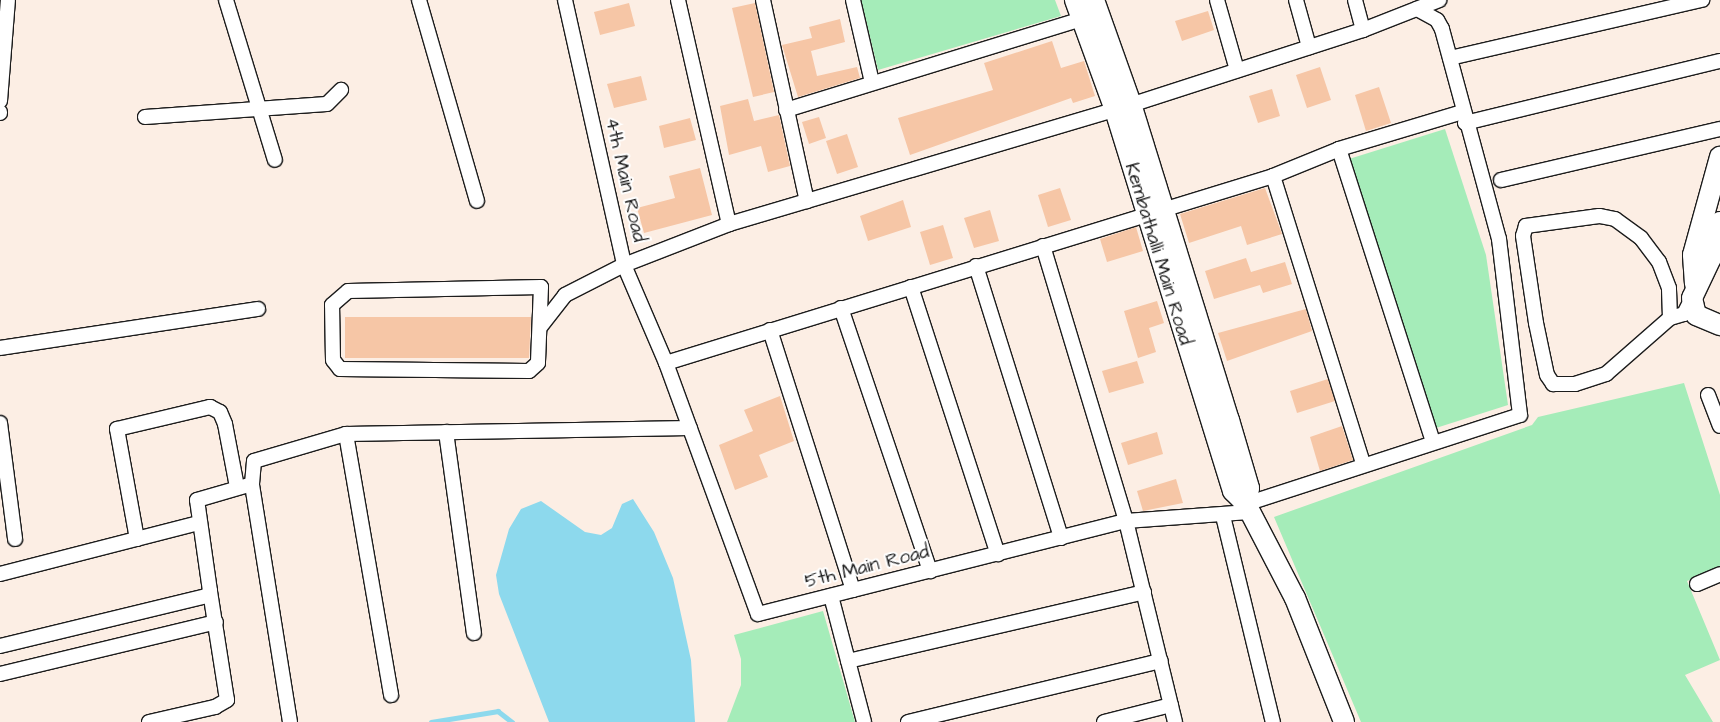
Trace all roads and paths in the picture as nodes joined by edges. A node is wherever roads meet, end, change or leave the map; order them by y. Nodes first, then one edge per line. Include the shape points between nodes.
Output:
1 (8, 0) edge
2 (226, 0) edge
3 (419, 0) edge
4 (565, 0) edge
5 (678, 0) edge
6 (762, 0) edge
7 (853, 0) edge
8 (1094, 0) edge
9 (1217, 0) edge
10 (1296, 0) edge
11 (1355, 0) edge
12 (1439, 0) edge
13 (1702, 0) edge
14 (1416, 4) edge
15 (1078, 9) edge
16 (1363, 30) junction
17 (1309, 47) junction
18 (1450, 58) junction
19 (1720, 61) edge
20 (1237, 70) junction
21 (872, 82) junction
22 (341, 90) dead end
23 (0, 101) edge
24 (1123, 107) junction
25 (259, 109) junction
26 (786, 110) junction
27 (145, 117) dead end
28 (1464, 118) junction
29 (1720, 129) edge
30 (1339, 149) junction
31 (1720, 157) edge
32 (274, 160) dead end
33 (1273, 176) junction
34 (1501, 180) dead end
35 (1715, 189) edge
36 (477, 201) dead end
37 (808, 201) junction
38 (1165, 209) junction
39 (1145, 215) junction
40 (1720, 222) edge
41 (729, 224) junction
42 (1523, 236) junction
43 (1499, 239) junction
44 (1043, 246) junction
45 (1708, 256) edge
46 (624, 265) junction
47 (976, 266) junction
48 (911, 287) junction
49 (1694, 291) junction
50 (841, 308) junction
51 (258, 309) dead end
52 (1670, 318) junction
53 (1720, 325) edge
54 (541, 326) junction
55 (770, 330) junction
56 (0, 348) edge
57 (666, 363) junction
58 (1708, 396) dead end
59 (0, 423) edge
60 (1720, 426) edge
61 (690, 428) junction
62 (446, 432) junction
63 (346, 434) junction
64 (1433, 441) junction
65 (1363, 463) junction
66 (252, 484) junction
67 (236, 487) junction
68 (1247, 508) junction
69 (1223, 516) junction
70 (1126, 521) junction
71 (198, 522) junction
72 (1061, 538) junction
73 (15, 539) dead end
74 (138, 539) junction
75 (998, 554) junction
76 (930, 571) junction
77 (0, 574) edge
78 (1720, 574) edge
79 (1697, 584) dead end
80 (853, 590) junction
81 (210, 591) junction
82 (1144, 592) junction
83 (831, 596) junction
84 (216, 622) junction
85 (474, 633) dead end
86 (0, 646) edge
87 (848, 661) junction
88 (1161, 661) junction
89 (0, 674) edge
90 (391, 695) dead end
91 (1171, 705) junction
92 (947, 717) edge
93 (149, 722) edge
94 (290, 722) edge
95 (864, 722) edge
96 (908, 722) edge
97 (1104, 722) edge
98 (1176, 722) edge
99 (1273, 722) edge
100 (1344, 722) edge

1 - 23 street
2 - 25 street
3 - 36 street
4 - 46 street, 4th Main Road
5 - 41 street
6 - 26 street
7 - 21 street
8 - 24 street, Kembathalli Main Road
9 - 20 street
10 - 17 street
11 - 16 street
12 - 14 street
13 - 18 street
14 - 16 street
14 - 18 street via 1437,20
15 - 21 street
15 - 24 street, Kembathalli Main Road
16 - 17 street
17 - 20 street
18 - 28 street
19 - 28 street
20 - 24 street
21 - 26 street
22 - 25 street via 327,104
24 - 37 street
24 - 38 street, Kembathalli Main Road
24 - 39 street, Kembathalli Main Road
25 - 27 street
25 - 32 street
26 - 37 street
28 - 30 street
28 - 43 street
29 - 34 street
30 - 33 street
30 - 64 street
31 - 35 street
33 - 38 street
33 - 65 street
35 - 45 street
37 - 41 street
38 - 39 street
38 - 68 street, Kembathalli Main Road via 1249,488
39 - 44 street
39 - 68 street, Kembathalli Main Road via 1233,491
40 - 45 street
41 - 46 street
42 - 43 street
42 - 52 street via 1532,224 1599,216 1615,219 1641,238 1660,262 1669,288
42 - 52 street via 1536,323 1553,384 1575,384 1606,374
43 - 64 street, 5th Main Road via 1520,415
44 - 47 street
44 - 70 street
45 - 49 street
46 - 54 street via 565,295
46 - 57 street, 4th Main Road
47 - 48 street
47 - 72 street
48 - 50 street
48 - 75 street
49 - 52 street via 1684,314
49 - 53 street via 1696,315
50 - 55 street
50 - 76 street
51 - 56 street
54 - 54 street via 538,363 529,370 340,369 333,360 332,305 348,291 541,287
55 - 57 street
55 - 80 street
57 - 61 street, 5th Main Road
58 - 60 street
59 - 73 street
61 - 62 street
61 - 83 street, 5th Main Road via 758,614
62 - 63 street
62 - 85 street
63 - 66 street via 254,461
63 - 90 street
64 - 65 street, 5th Main Road
65 - 68 street, 5th Main Road
66 - 67 street
66 - 94 street
67 - 71 street via 197,500
67 - 74 street via 225,424 220,412 210,407 117,429
68 - 69 street, 5th Main Road
68 - 100 street, Kembathalli Main Road via 1295,598
69 - 70 street, 5th Main Road
69 - 99 street
70 - 72 street, 5th Main Road
70 - 82 street
71 - 74 street
71 - 81 street
72 - 75 street, 5th Main Road
74 - 77 street
75 - 76 street, 5th Main Road
76 - 80 street, 5th Main Road
78 - 79 street
80 - 83 street, 5th Main Road
81 - 84 street
81 - 86 street via 201,598
82 - 87 street
82 - 88 street
83 - 87 street
84 - 89 street
84 - 93 street via 227,700 215,708
87 - 95 street
88 - 91 street
88 - 92 street
91 - 97 street
91 - 98 street
92 - 96 street

